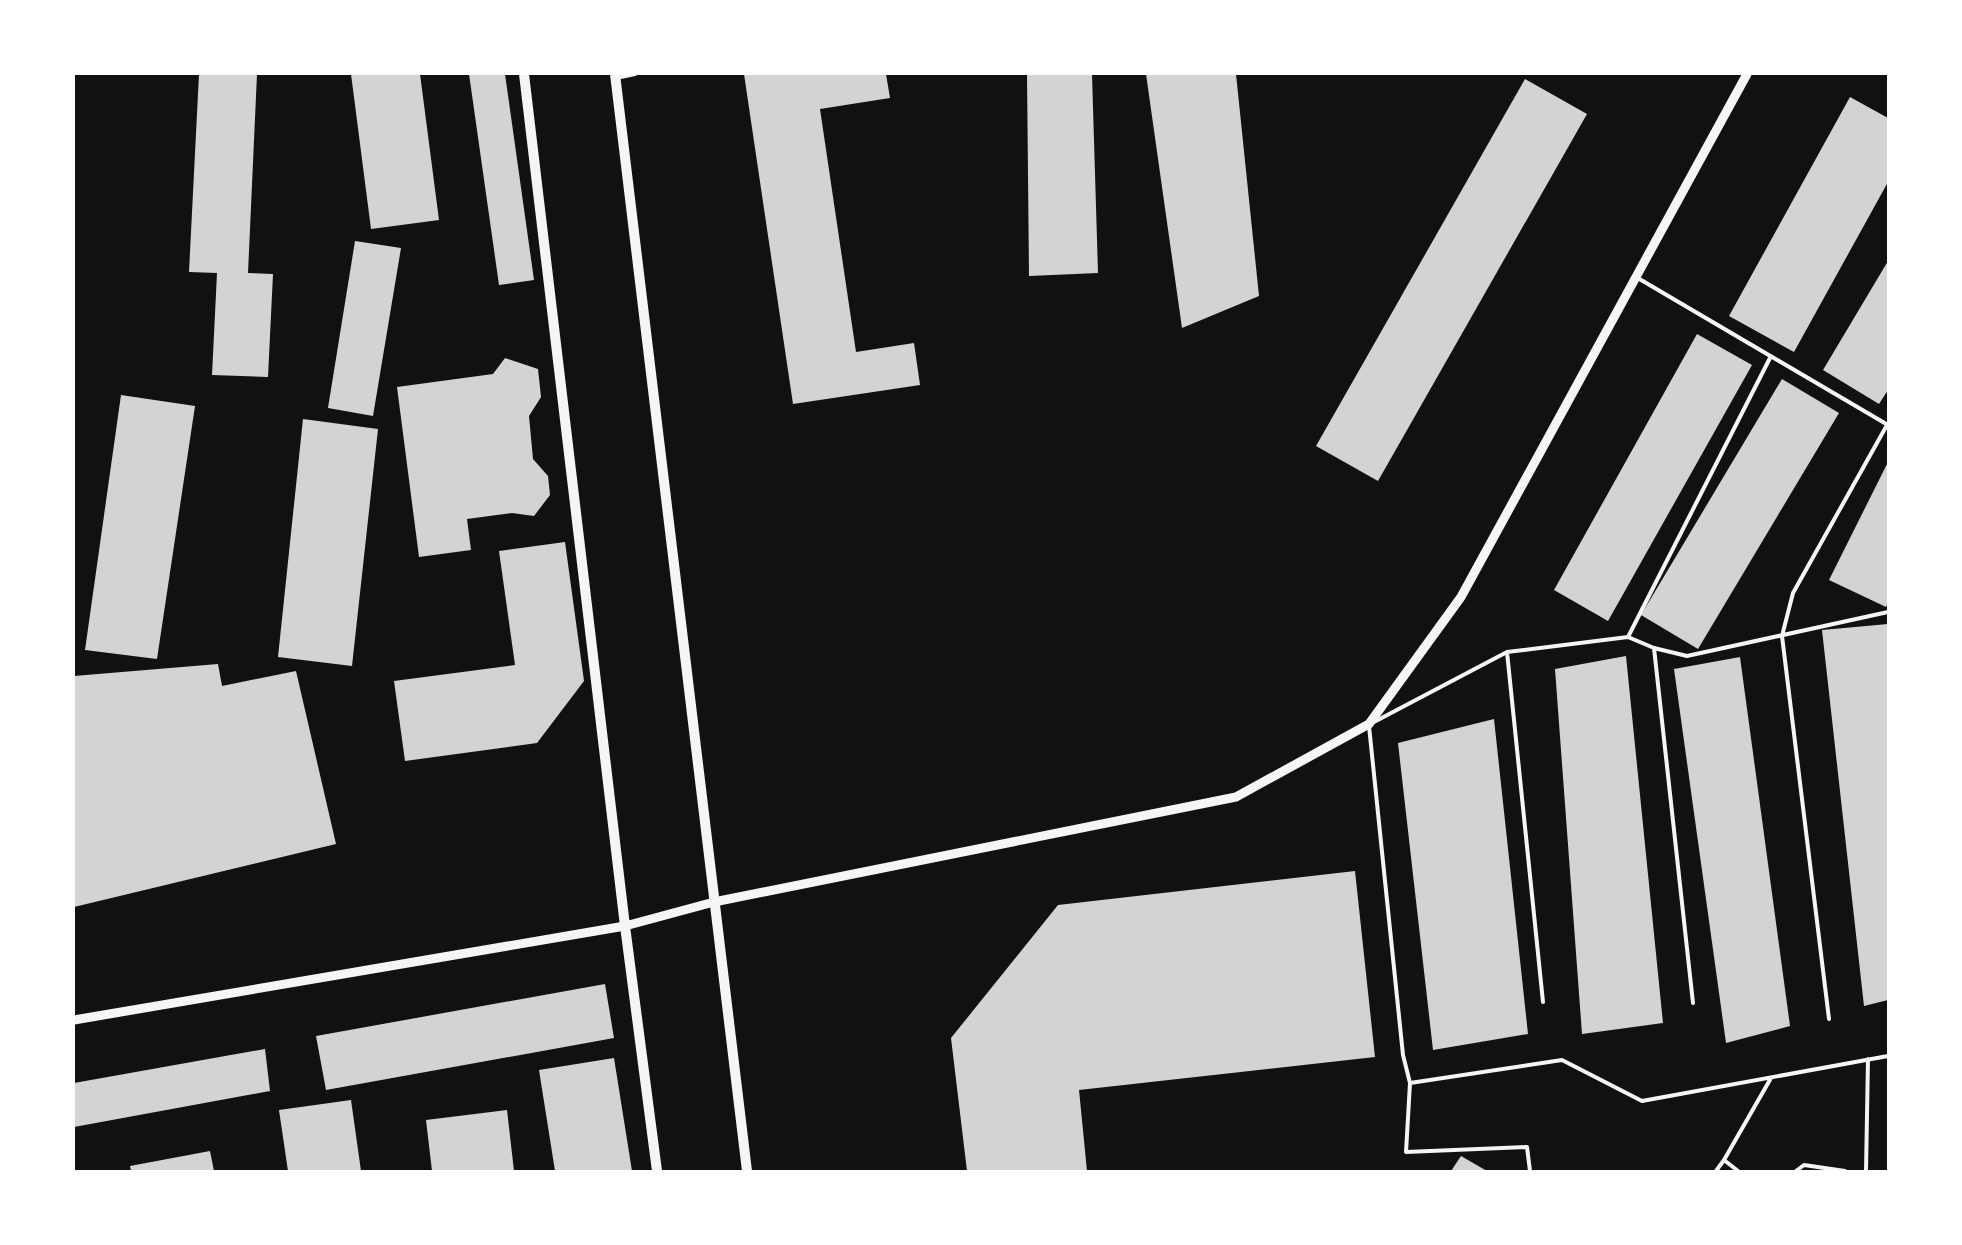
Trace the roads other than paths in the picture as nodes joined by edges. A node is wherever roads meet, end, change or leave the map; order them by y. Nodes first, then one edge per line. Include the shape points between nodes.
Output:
1 (524, 74) edge
2 (635, 74) edge
3 (1746, 74) edge
4 (615, 76) edge
5 (1636, 277) junction
6 (1771, 356) junction
7 (1888, 425) edge
8 (1888, 612) edge
9 (1782, 636) junction
10 (1628, 637) junction
11 (1654, 648) junction
12 (1506, 652) junction
13 (1369, 724) junction
14 (714, 902) junction
15 (625, 926) junction
16 (1543, 1002) dead end
17 (1693, 1003) dead end
18 (1829, 1019) dead end
19 (74, 1020) edge
20 (1888, 1056) edge
21 (1868, 1060) junction
22 (1772, 1077) junction
23 (1410, 1083) junction
24 (1724, 1160) junction
25 (657, 1171) edge
26 (746, 1171) edge
27 (1530, 1171) edge
28 (1716, 1171) edge
29 (1738, 1171) edge
30 (1796, 1171) edge
31 (1845, 1171) edge
32 (1866, 1171) edge

1 - 15 main road
2 - 4 lane
3 - 5 street
4 - 14 main road
5 - 6 lane
5 - 13 street via 1460,597
6 - 7 lane
6 - 10 lane
7 - 9 lane via 1793,593
8 - 9 lane
9 - 11 lane via 1687,656
9 - 18 lane
10 - 11 lane
10 - 12 lane
11 - 17 lane
12 - 13 lane
12 - 16 lane
13 - 14 street via 1236,797
13 - 23 lane via 1403,1055
14 - 15 street
14 - 26 main road
15 - 19 street
15 - 25 main road
20 - 21 lane
21 - 22 lane
21 - 32 lane
22 - 23 lane via 1642,1101 1562,1060
22 - 24 lane
23 - 27 lane via 1406,1152 1527,1146
24 - 28 lane
24 - 29 lane
30 - 31 lane via 1804,1165

